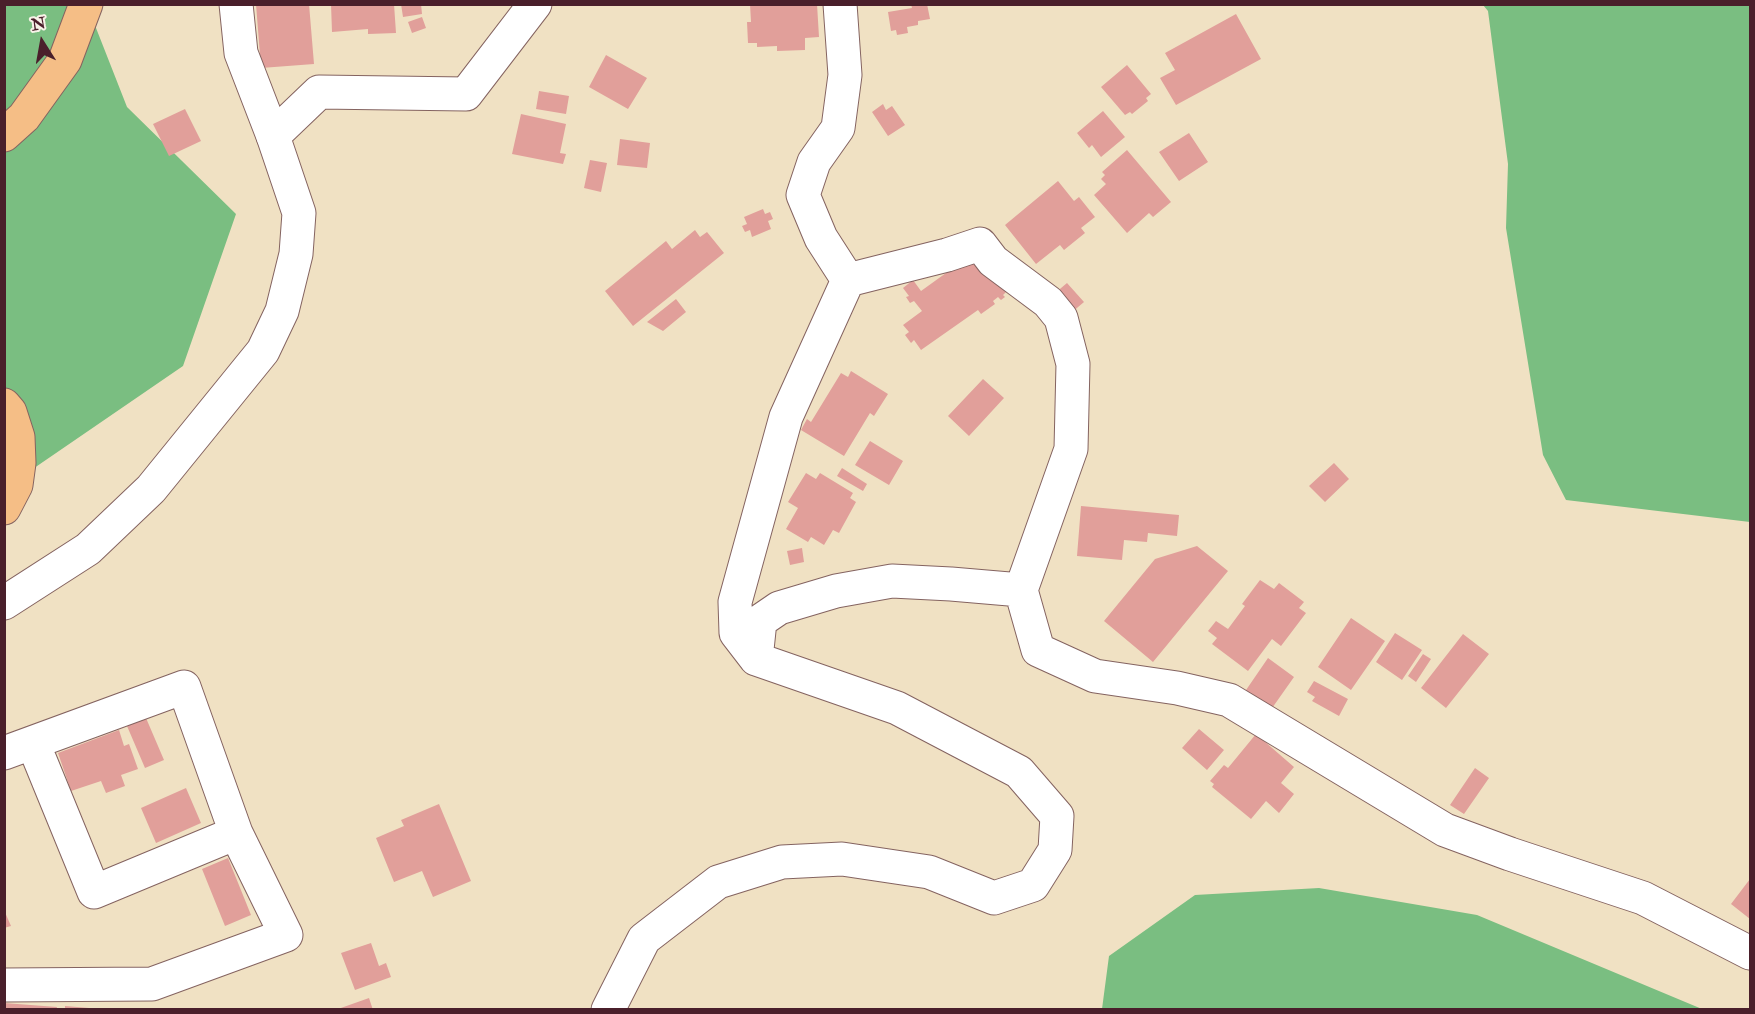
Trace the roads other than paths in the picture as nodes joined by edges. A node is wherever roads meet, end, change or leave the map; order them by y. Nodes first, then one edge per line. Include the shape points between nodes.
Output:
1 (86, 4) edge
2 (236, 4) edge
3 (535, 4) edge
4 (840, 4) edge
5 (4, 135) edge
6 (273, 136) junction
7 (848, 280) junction
8 (4, 405) edge
9 (4, 508) edge
10 (1021, 590) junction
11 (4, 603) edge
12 (756, 659) junction
13 (19, 748) edge
14 (236, 833) junction
15 (1750, 953) edge
16 (4, 985) edge
17 (152, 997) edge
18 (608, 1010) edge

1 - 5 highway via 65,60 24,117
2 - 6 street via 241,53
3 - 6 street via 466,94 319,92
4 - 7 street via 845,75 838,128 814,162 803,195 821,238
6 - 11 street via 299,213 296,254 282,311 262,351 151,489 88,549
7 - 10 street via 980,244 993,261 1048,302 1060,318 1072,364 1071,449
7 - 12 street via 786,417 735,602 736,633
8 - 9 highway via 18,437 19,463 16,485
10 - 12 street via 892,581 836,591 779,608 760,621
10 - 15 street via 1038,650 1095,676 1229,700 1445,830 1643,897
12 - 18 street via 897,708 1019,772 1057,816 1055,850 1033,885 994,898 929,872 842,859 782,861 718,882 644,939
13 - 14 street via 94,892
13 - 14 street via 184,687
14 - 17 street via 286,935
16 - 17 street

